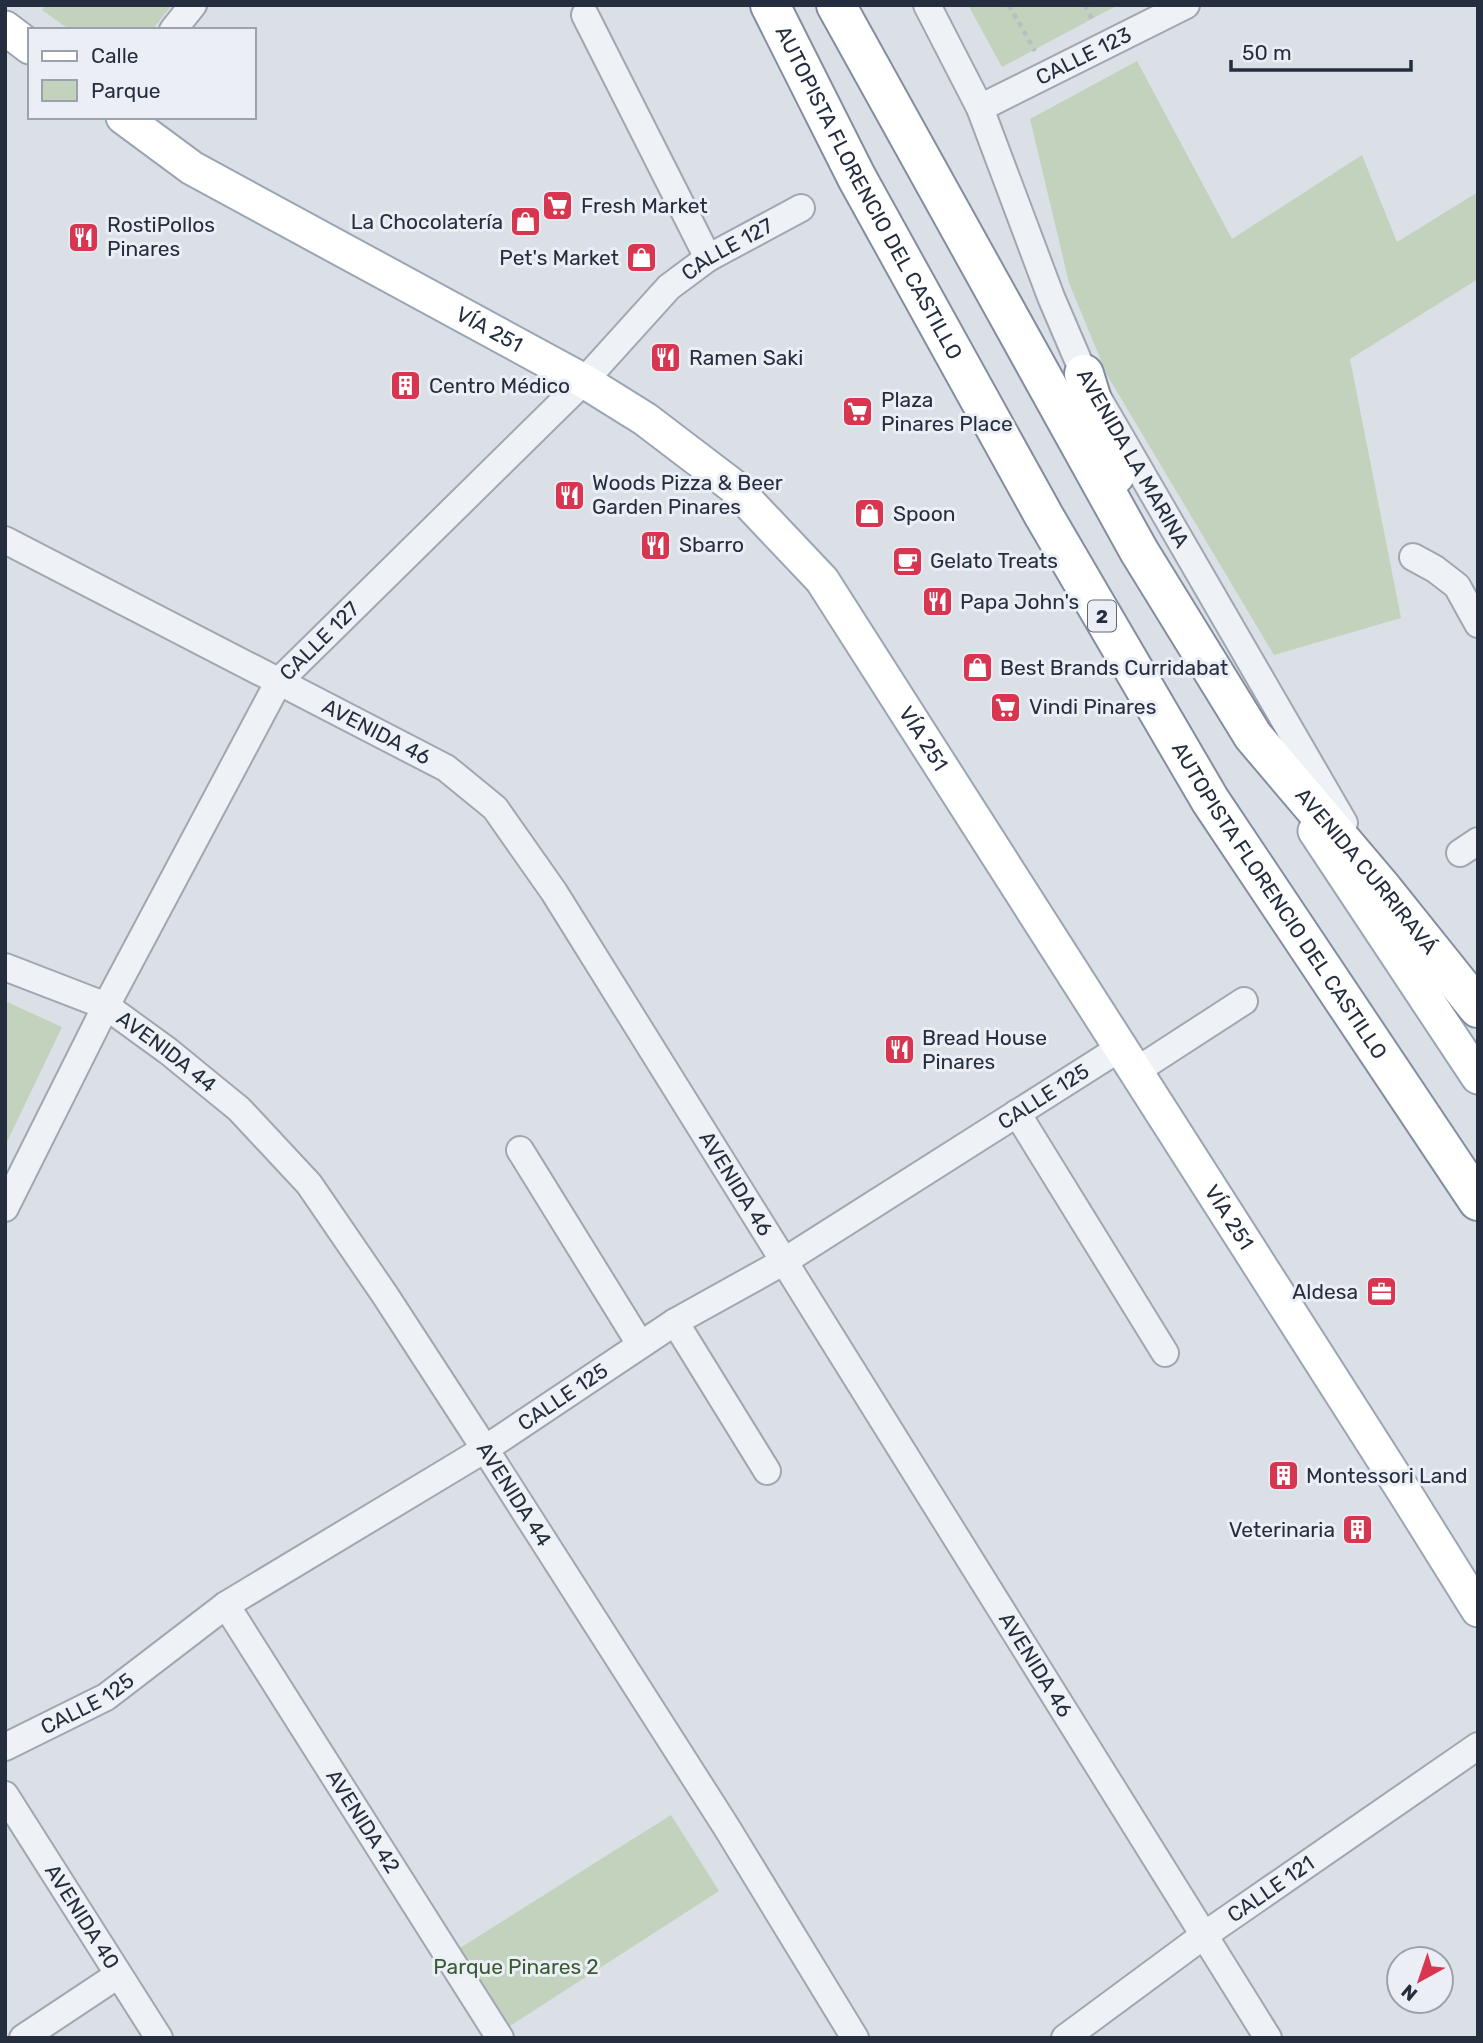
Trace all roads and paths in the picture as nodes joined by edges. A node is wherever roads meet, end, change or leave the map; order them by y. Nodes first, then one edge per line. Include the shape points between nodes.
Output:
1 (193, 5) edge
2 (770, 5) edge
3 (836, 5) edge
4 (927, 5) edge
5 (1009, 5) edge
6 (1085, 5) edge
7 (1186, 5) edge
8 (585, 15) dead end
9 (1092, 19) dead end
10 (5, 28) edge
11 (175, 28) edge
12 (28, 45) edge
13 (1035, 51) dead end
14 (980, 108) junction
15 (126, 119) edge
16 (801, 208) dead end
17 (708, 258) junction
18 (1084, 374) junction
19 (584, 381) junction
20 (5, 540) edge
21 (1139, 551) junction
22 (1413, 557) dead end
23 (1478, 624) edge
24 (279, 681) junction
25 (1253, 736) junction
26 (1382, 888) junction
27 (5, 967) edge
28 (1244, 1001) dead end
29 (106, 1006) junction
30 (1478, 1008) edge
31 (1128, 1059) junction
32 (1478, 1077) edge
33 (1017, 1113) junction
34 (520, 1150) dead end
35 (1478, 1201) edge
36 (5, 1208) edge
37 (783, 1262) junction
38 (675, 1322) junction
39 (640, 1344) junction
40 (1165, 1353) dead end
41 (485, 1450) junction
42 (768, 1471) dead end
43 (226, 1605) junction
44 (1478, 1610) edge
45 (1478, 1746) edge
46 (5, 1747) edge
47 (5, 1795) edge
48 (1203, 1936) junction
49 (118, 1975) junction
50 (23, 2038) edge
51 (159, 2038) edge
52 (500, 2038) edge
53 (855, 2038) edge
54 (1065, 2038) edge
55 (1268, 2038) edge

1 - 11 street
2 - 35 highway, AUTOPISTA FLORENCIO DEL CASTILLO / 2 via 857,178 1017,468 1210,800
3 - 21 highway
4 - 14 street, AVENIDA LA MARINA
5 - 13 path
6 - 9 path
7 - 14 street, CALLE 123
8 - 17 street
10 - 12 main road
14 - 18 street, AVENIDA LA MARINA
15 - 19 main road, VÍA 251 via 192,168
16 - 17 street, CALLE 127
17 - 19 street, CALLE 127 via 669,287
18 - 21 highway
18 - 26 street, AVENIDA LA MARINA
19 - 24 street, CALLE 127
19 - 31 main road, VÍA 251 via 645,419 733,486 822,580
20 - 24 street, AVENIDA 46
21 - 25 highway
22 - 23 street via 1457,586
24 - 29 street, CALLE 127
24 - 37 street, AVENIDA 46 via 446,768 495,808 554,892
25 - 26 highway, AVENIDA CURRIRAVÁ
25 - 32 main road
26 - 30 highway, AVENIDA CURRIRAVÁ
27 - 29 street, AVENIDA 44
28 - 31 street, CALLE 125
29 - 36 street, CALLE 127
29 - 41 street, AVENIDA 44 via 239,1109 309,1184
31 - 33 street, CALLE 125
31 - 44 main road, VÍA 251
33 - 37 street, CALLE 125
33 - 40 street
34 - 39 street
37 - 38 street, CALLE 125
37 - 48 street, AVENIDA 46
38 - 39 street, CALLE 125
38 - 42 street
39 - 41 street, CALLE 125
41 - 43 street, CALLE 125
41 - 53 street, AVENIDA 44 via 720,1816
43 - 46 street, CALLE 125 via 106,1697
43 - 52 street, AVENIDA 42
45 - 48 street, CALLE 121
47 - 49 street, AVENIDA 40
48 - 54 street, CALLE 121
48 - 55 street, AVENIDA 46
49 - 50 street
49 - 51 street, AVENIDA 40

